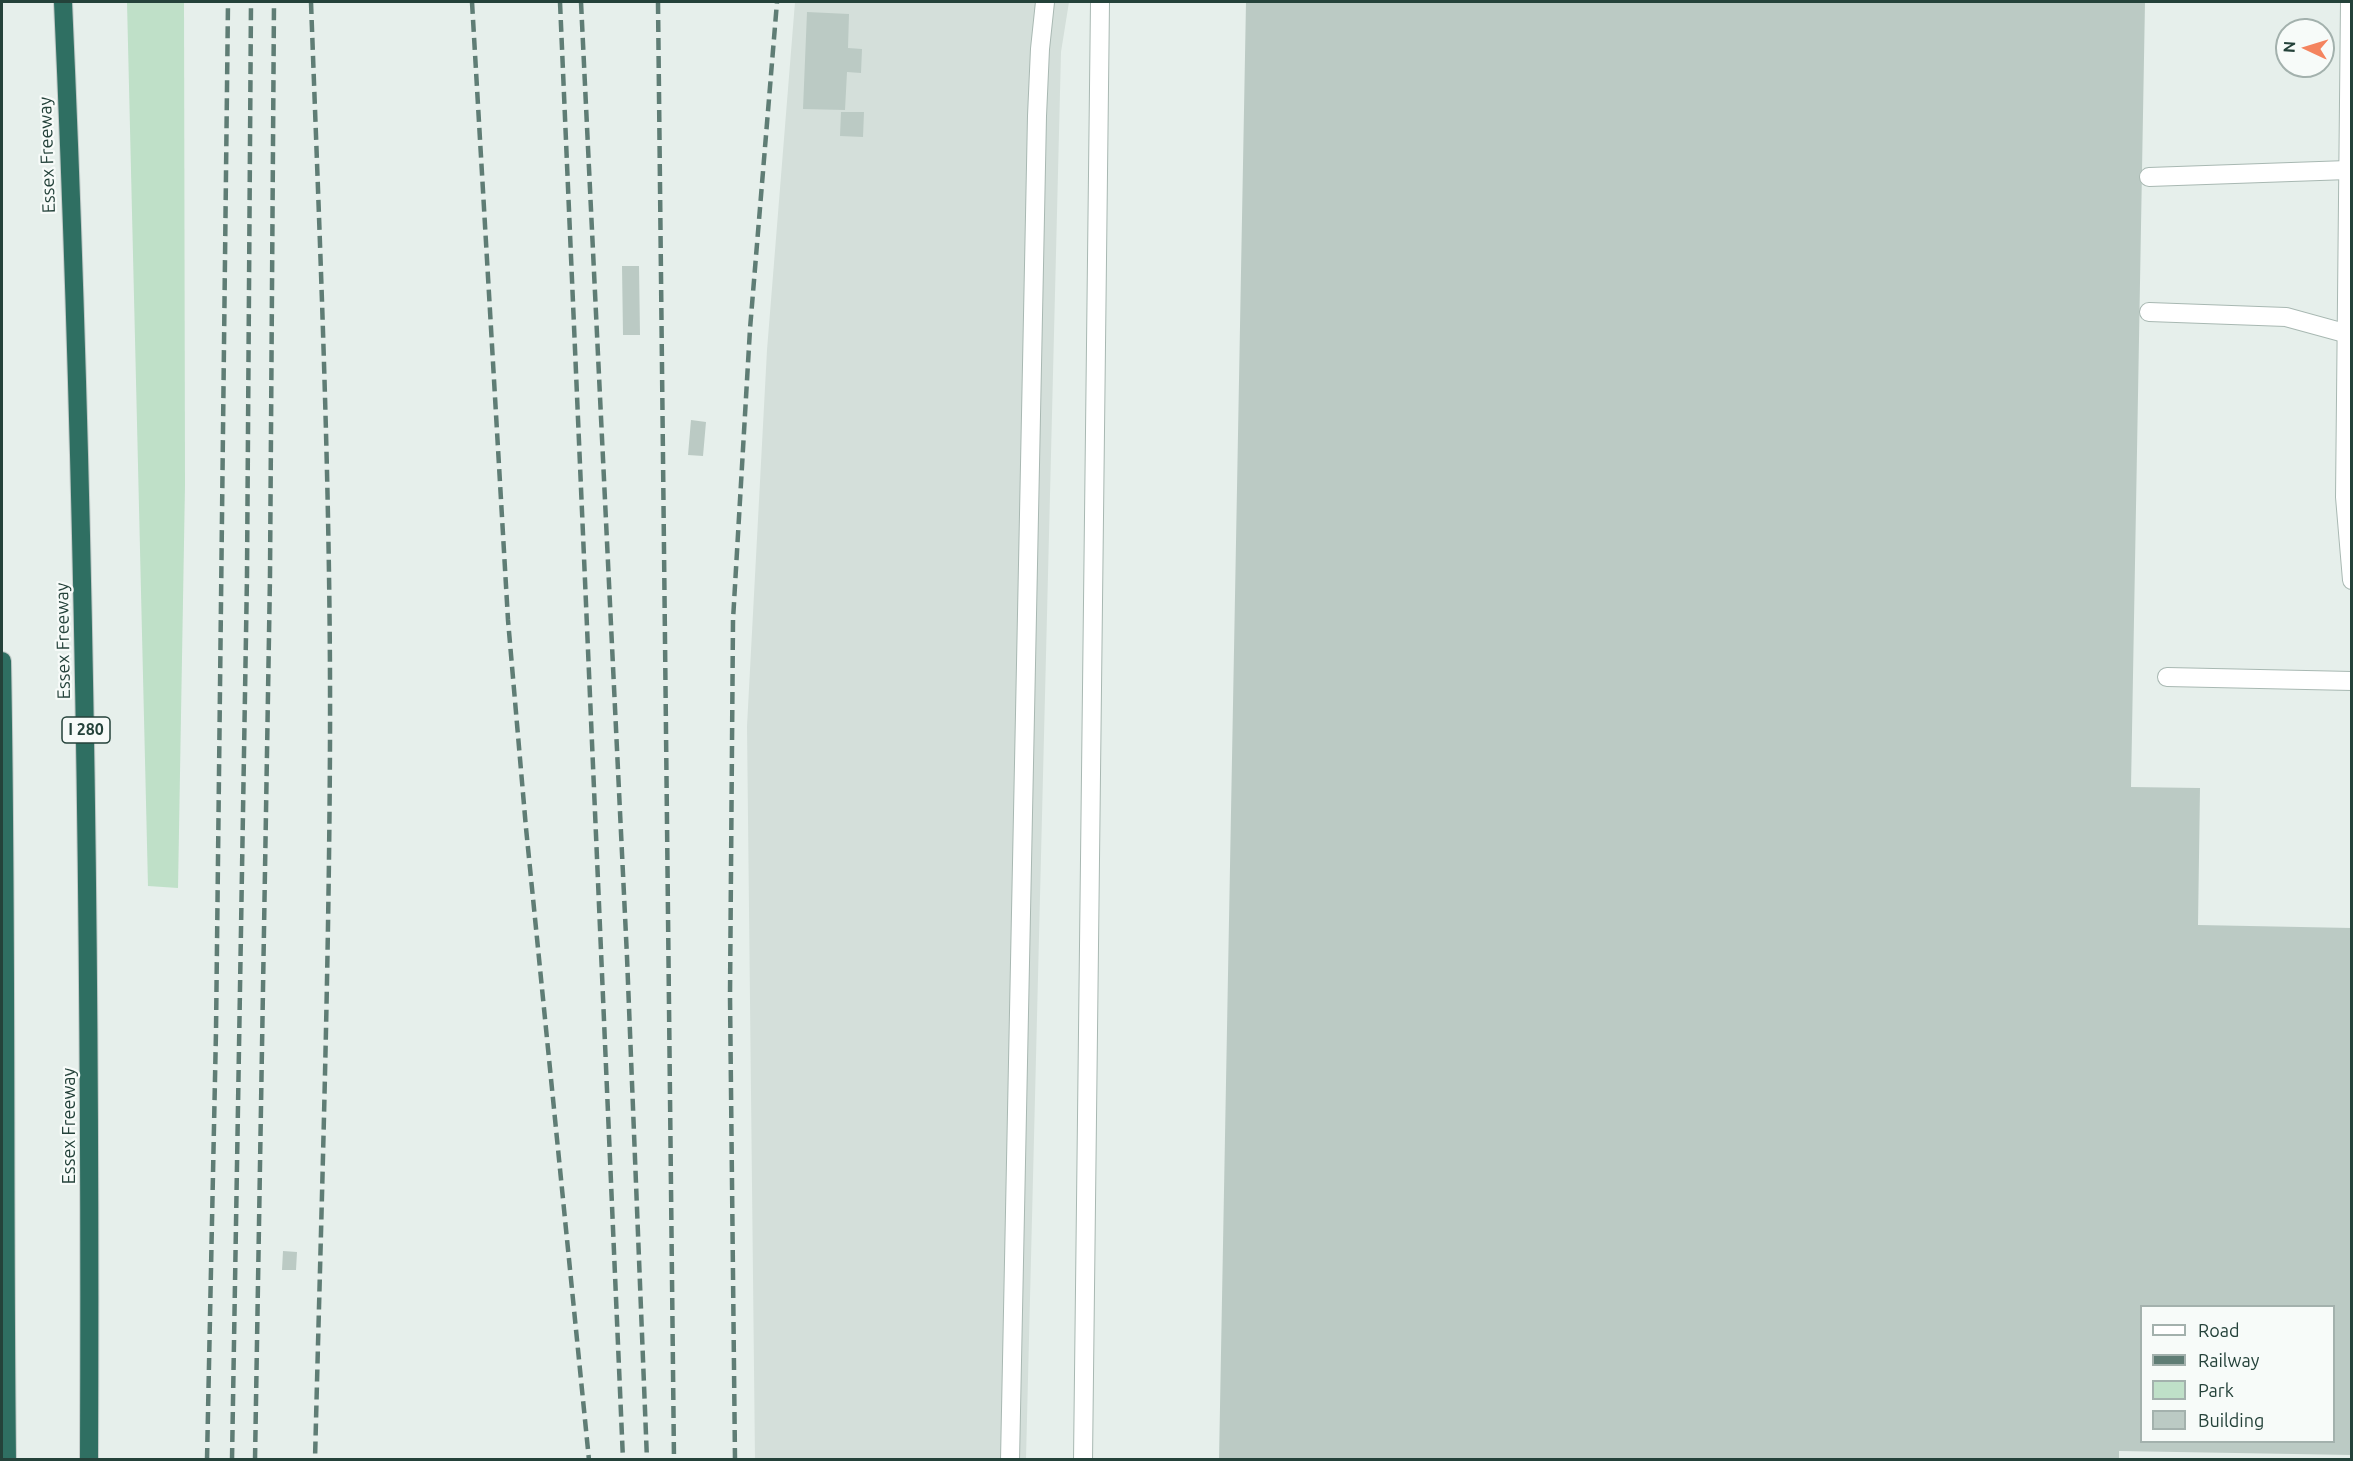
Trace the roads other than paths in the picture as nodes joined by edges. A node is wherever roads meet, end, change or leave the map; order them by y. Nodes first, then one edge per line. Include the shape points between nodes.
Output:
1 (63, 2) edge
2 (1045, 2) edge
3 (1100, 2) edge
4 (2350, 2) edge
5 (2348, 170) junction
6 (2149, 177) dead end
7 (2149, 312) dead end
8 (2349, 335) edge
9 (2352, 580) edge
10 (2, 660) edge
11 (2167, 677) dead end
12 (2352, 681) edge
13 (4, 1092) edge
14 (7, 1460) edge
15 (89, 1460) edge
16 (1010, 1460) edge
17 (1083, 1460) edge

1 - 15 highway, Essex Freeway / I 280 via 86,697
2 - 16 street via 1037,116
3 - 17 street
4 - 5 street
5 - 6 street
5 - 8 street
7 - 8 street via 2286,317
8 - 9 street via 2345,497
10 - 13 highway
11 - 12 street
13 - 14 highway

